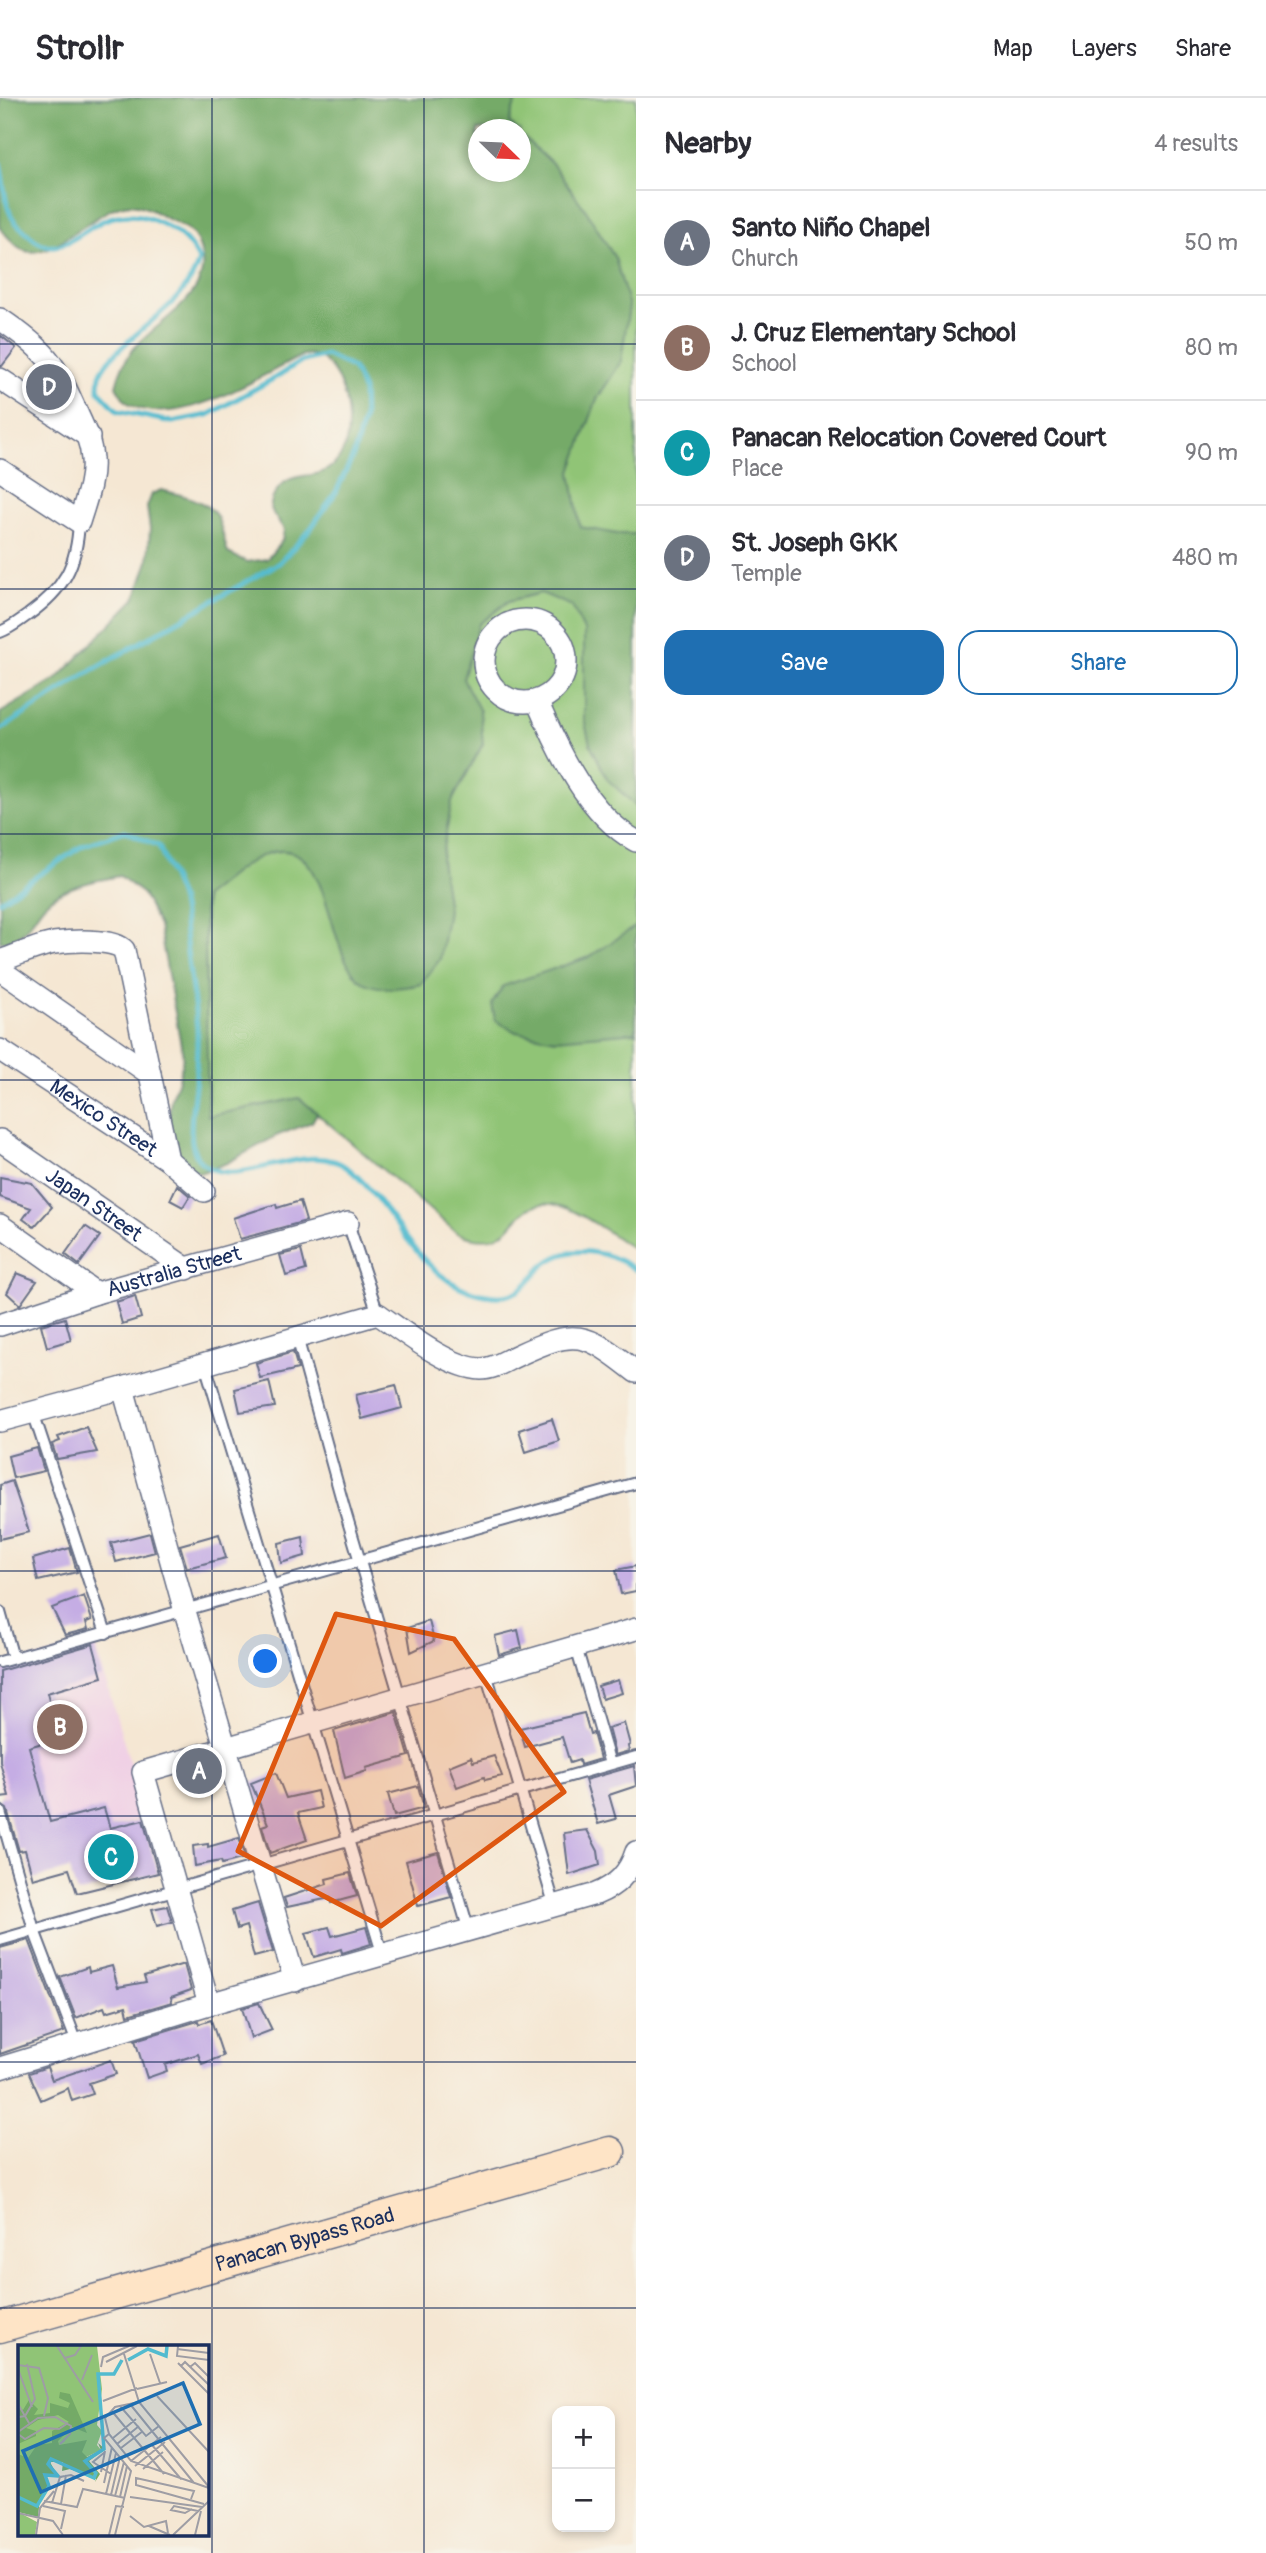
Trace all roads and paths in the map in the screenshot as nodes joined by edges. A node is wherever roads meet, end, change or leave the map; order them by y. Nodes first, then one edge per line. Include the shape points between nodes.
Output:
1 (0, 319) edge
2 (0, 379) edge
3 (89, 437) junction
4 (0, 470) edge
5 (79, 522) junction
6 (0, 632) edge
7 (537, 701) dead end
8 (636, 841) edge
9 (0, 961) edge
10 (0, 970) edge
11 (0, 1050) edge
12 (150, 1074) junction
13 (0, 1140) edge
14 (168, 1160) junction
15 (204, 1191) dead end
16 (348, 1223) joint
17 (0, 1225) edge
18 (187, 1269) junction
19 (96, 1293) junction
20 (378, 1314) junction
21 (5, 1319) edge
22 (297, 1337) junction
23 (205, 1364) junction
24 (636, 1372) edge
25 (123, 1388) junction
26 (33, 1412) junction
27 (0, 1420) edge
28 (636, 1483) edge
29 (361, 1559) junction
30 (271, 1584) junction
31 (184, 1608) junction
32 (0, 1612) edge
33 (636, 1629) edge
34 (106, 1633) junction
35 (576, 1647) junction
36 (13, 1658) junction
37 (0, 1662) edge
38 (486, 1673) junction
39 (401, 1698) junction
40 (313, 1723) junction
41 (225, 1749) junction
42 (636, 1757) edge
43 (610, 1764) junction
44 (521, 1790) junction
45 (0, 1812) edge
46 (436, 1815) junction
47 (348, 1840) junction
48 (636, 1852) edge
49 (261, 1865) junction
50 (632, 1874) edge
51 (176, 1889) junction
52 (555, 1906) junction
53 (34, 1930) junction
54 (470, 1931) junction
55 (0, 1940) edge
56 (383, 1956) junction
57 (295, 1981) junction
58 (209, 2004) junction
59 (77, 2043) junction
60 (0, 2068) edge
61 (610, 2152) dead end
62 (0, 2327) edge

1 - 3 street via 34,341 50,359
2 - 3 street
3 - 5 street via 91,478
4 - 5 street
5 - 6 lane via 73,563 58,589
7 - 8 street via 576,779 607,820
9 - 12 street via 54,943 120,946 127,955
10 - 12 street
11 - 14 street, Mexico Street
12 - 14 street
13 - 18 street, Japan Street
14 - 15 street, Mexico Street
16 - 18 street, Australia Street
16 - 20 lane
17 - 19 street
18 - 19 street, Australia Street
19 - 21 street, Australia Street
20 - 22 street
20 - 24 street via 419,1342 472,1367 494,1367 547,1342 575,1337 602,1347
22 - 23 street
22 - 29 lane
23 - 25 street
23 - 30 lane
25 - 26 street
25 - 31 street
26 - 27 street
26 - 34 lane
28 - 29 lane
29 - 30 lane
29 - 39 lane
30 - 31 lane
30 - 40 lane
31 - 34 lane
31 - 41 street
32 - 36 lane
33 - 35 street
34 - 36 lane
35 - 38 street
35 - 43 lane
36 - 37 lane
38 - 39 street
38 - 44 lane
39 - 40 street
39 - 46 lane
40 - 41 street
40 - 47 lane
41 - 49 street
41 - 51 street via 143,1772
42 - 43 lane
43 - 44 lane
44 - 46 lane
44 - 52 lane
45 - 53 lane
46 - 47 lane
46 - 54 lane
47 - 49 lane
47 - 56 lane
48 - 50 street
49 - 51 lane
49 - 57 street
50 - 52 street via 607,1889
51 - 53 lane
51 - 58 street
52 - 54 street
53 - 55 lane
53 - 59 lane
54 - 56 street
56 - 57 street
57 - 58 street
58 - 59 street
59 - 60 street
61 - 62 main road, Panacan Bypass Road

